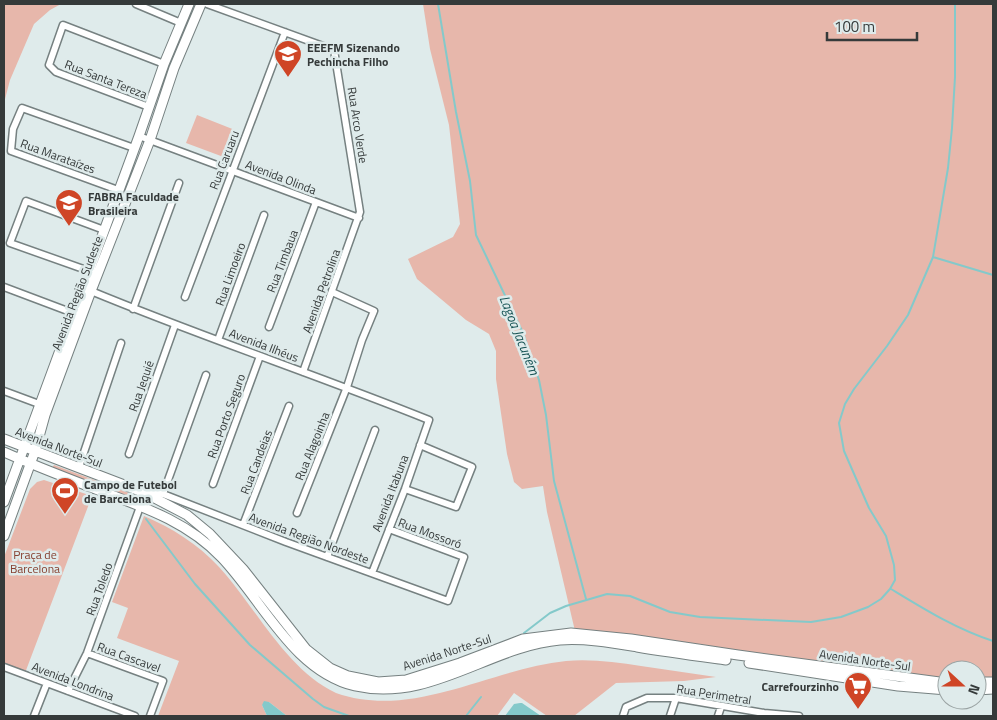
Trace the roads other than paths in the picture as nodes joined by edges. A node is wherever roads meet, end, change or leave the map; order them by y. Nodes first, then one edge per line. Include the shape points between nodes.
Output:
1 (136, 4) edge
2 (189, 4) edge
3 (201, 4) edge
4 (207, 4) edge
5 (181, 23) junction
6 (285, 32) junction
7 (164, 64) junction
8 (149, 107) junction
9 (139, 136) junction
10 (150, 140) junction
11 (134, 148) junction
12 (232, 170) junction
13 (179, 183) dead end
14 (118, 190) junction
15 (316, 202) junction
16 (264, 215) dead end
17 (359, 218) junction
18 (104, 230) junction
19 (89, 271) junction
20 (4, 287) edge
21 (90, 291) junction
22 (332, 292) junction
23 (185, 296) dead end
24 (134, 309) junction
25 (73, 313) junction
26 (175, 325) junction
27 (269, 327) dead end
28 (218, 340) junction
29 (121, 343) dead end
30 (260, 356) junction
31 (303, 372) junction
32 (206, 375) dead end
33 (347, 387) junction
34 (4, 391) edge
35 (39, 404) junction
36 (289, 406) dead end
37 (429, 420) joint
38 (31, 429) junction
39 (375, 430) dead end
40 (38, 435) junction
41 (4, 439) edge
42 (420, 445) junction
43 (24, 447) junction
44 (35, 451) junction
45 (4, 452) edge
46 (129, 454) dead end
47 (52, 457) junction
48 (20, 459) junction
49 (30, 463) junction
50 (79, 467) junction
51 (46, 470) junction
52 (25, 476) junction
53 (13, 478) junction
54 (213, 484) dead end
55 (405, 488) junction
56 (145, 494) junction
57 (163, 494) junction
58 (4, 502) edge
59 (142, 506) junction
60 (297, 514) dead end
61 (243, 525) junction
62 (5, 529) edge
63 (388, 529) junction
64 (327, 557) junction
65 (372, 573) junction
66 (448, 601) joint
67 (87, 653) junction
68 (4, 666) edge
69 (937, 682) edge
70 (46, 683) junction
71 (937, 689) edge
72 (68, 690) junction
73 (676, 698) junction
74 (721, 707) junction
75 (764, 715) edge
76 (34, 716) edge
77 (132, 716) edge
78 (150, 716) edge
79 (623, 716) edge
80 (670, 716) edge
81 (718, 716) edge
82 (799, 716) edge

1 - 5 street
2 - 5 main road, Avenida Região Sudeste
3 - 10 main road, Avenida Região Sudeste via 174,68
4 - 6 street, Rua Arco Verde
5 - 7 main road, Avenida Região Sudeste
6 - 12 street, Rua Caruaru
6 - 17 street, Rua Arco Verde via 334,50
7 - 8 main road, Avenida Região Sudeste
7 - 8 street, Rua Santa Tereza via 63,25 55,45 49,65 56,72
8 - 9 main road, Avenida Região Sudeste
9 - 10 street, Avenida Olinda
9 - 11 main road, Avenida Região Sudeste
10 - 12 street, Avenida Olinda
10 - 21 main road, Avenida Região Sudeste
11 - 14 main road, Avenida Região Sudeste
11 - 14 street, Rua Marataízes via 22,108 13,129 11,151
12 - 15 street, Avenida Olinda
12 - 23 street, Rua Caruaru
13 - 24 street
14 - 18 main road, Avenida Região Sudeste
15 - 17 street, Avenida Olinda
15 - 27 street, Rua Timbaua
16 - 28 street, Rua Limoeiro
17 - 22 street, Avenida Petrolina
18 - 19 main road, Avenida Região Sudeste
18 - 19 street via 26,201 10,242
19 - 25 main road, Avenida Região Sudeste
20 - 25 street
21 - 24 street, Avenida Ilhéus
21 - 40 main road, Avenida Região Sudeste
22 - 31 street, Avenida Petrolina
22 - 33 street, Rua Alagoinha via 374,311
24 - 26 street, Avenida Ilhéus
25 - 35 main road, Avenida Região Sudeste
26 - 28 street, Avenida Ilhéus
26 - 46 street, Rua Jequié
28 - 30 street, Avenida Ilhéus
29 - 50 street
30 - 31 street, Avenida Ilhéus
30 - 54 street, Rua Porto Seguro
31 - 33 street, Avenida Ilhéus
32 - 57 street
33 - 37 street, Avenida Ilhéus
33 - 60 street, Rua Alagoinha
34 - 35 street
35 - 38 main road, Avenida Região Sudeste
36 - 61 street, Rua Candeias
37 - 42 street, Avenida Itabuna
38 - 41 main road via 14,438
38 - 43 main road, Avenida Região Sudeste
39 - 64 street
40 - 44 main road, Avenida Região Sudeste
40 - 47 main road via 41,445
41 - 43 main road, Avenida Norte-Sul
42 - 55 street, Avenida Itabuna
42 - 55 street via 472,467 456,507
43 - 44 main road, Avenida Norte-Sul
43 - 48 main road, Avenida Região Sudeste
44 - 47 main road, Avenida Norte-Sul
44 - 49 main road, Avenida Região Sudeste
45 - 48 main road, Avenida Norte-Sul
45 - 53 main road
47 - 50 main road, Avenida Norte-Sul
48 - 49 main road, Avenida Norte-Sul
48 - 53 main road, Avenida Região Sudeste
49 - 51 main road, Avenida Norte-Sul
49 - 52 main road, Avenida Região Sudeste
50 - 56 main road, Avenida Norte-Sul
51 - 52 main road via 32,469
51 - 59 main road, Avenida Norte-Sul
52 - 62 main road, Avenida Região Sudeste
53 - 58 main road, Avenida Região Sudeste
55 - 63 street, Avenida Itabuna
56 - 57 street
56 - 59 street, Rua Toledo
56 - 69 main road, Avenida Norte-Sul via 187,516 210,534 306,650 330,668 348,676 378,682 406,680 523,639 571,633
57 - 61 street, Avenida Região Nordeste
59 - 67 street, Rua Toledo
59 - 71 main road, Avenida Norte-Sul via 177,523 208,545 229,565 300,655 329,676 366,688 389,688 438,680 522,648 560,640 623,645
61 - 64 street, Avenida Região Nordeste
63 - 65 street, Avenida Itabuna
63 - 66 street, Rua Mossoró via 464,557
64 - 65 street, Avenida Região Nordeste
65 - 66 street, Avenida Região Nordeste
67 - 72 street, Rua Toledo
67 - 78 street, Rua Cascavel via 163,681
68 - 70 street, Avenida Londrina
70 - 72 street, Avenida Londrina
70 - 76 street
72 - 77 street, Avenida Londrina
73 - 74 street, Rua Perimetral
73 - 79 street, Rua Perimetral via 647,698 626,707
73 - 80 street
74 - 75 street, Rua Perimetral
74 - 81 street
75 - 82 street, Rua Perimetral

